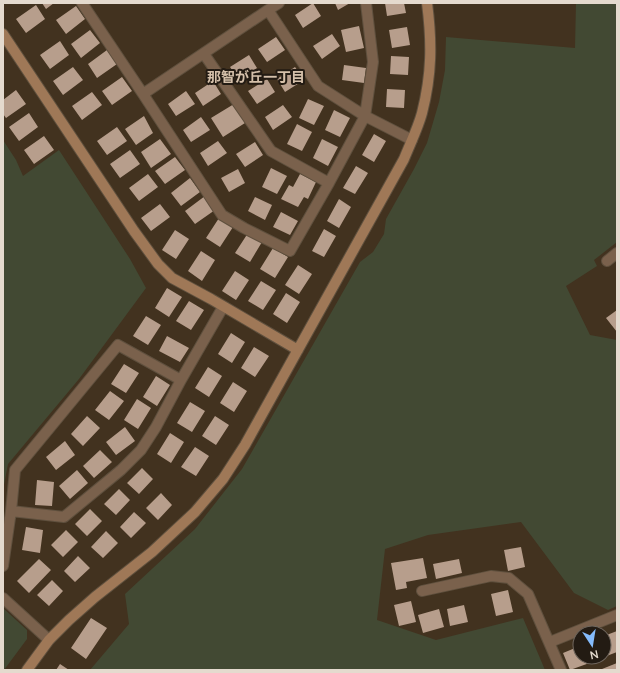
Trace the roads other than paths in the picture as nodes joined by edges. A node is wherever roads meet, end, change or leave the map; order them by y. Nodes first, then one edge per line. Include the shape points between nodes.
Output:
1 (82, 3) edge
2 (279, 3) edge
3 (366, 3) edge
4 (427, 3) edge
5 (268, 10) junction
6 (3, 34) edge
7 (204, 54) junction
8 (144, 94) junction
9 (365, 116) junction
10 (412, 140) junction
11 (330, 183) junction
12 (617, 253) edge
13 (607, 261) dead end
14 (223, 306) junction
15 (298, 350) junction
16 (181, 380) junction
17 (11, 510) junction
18 (3, 566) edge
19 (422, 591) dead end
20 (3, 598) edge
21 (617, 615) edge
22 (49, 640) junction
23 (550, 642) junction
24 (27, 670) edge
25 (561, 670) edge

1 - 8 street
2 - 5 street
3 - 9 street via 373,62
4 - 10 street via 430,73 422,114
5 - 7 street
5 - 9 street via 318,86
6 - 14 street via 158,264 172,278
7 - 8 street
7 - 11 street via 271,151
8 - 11 street via 222,215 290,251
9 - 10 street
9 - 11 street
10 - 15 street
12 - 13 street
14 - 15 street
14 - 16 street
15 - 22 street via 245,445 223,479 195,512 152,552 95,596
16 - 17 street via 141,450 64,517
16 - 17 street via 118,345 15,470
17 - 18 street
19 - 23 street via 491,576 509,578 528,594
20 - 22 street
21 - 23 street
22 - 24 street
23 - 25 street

